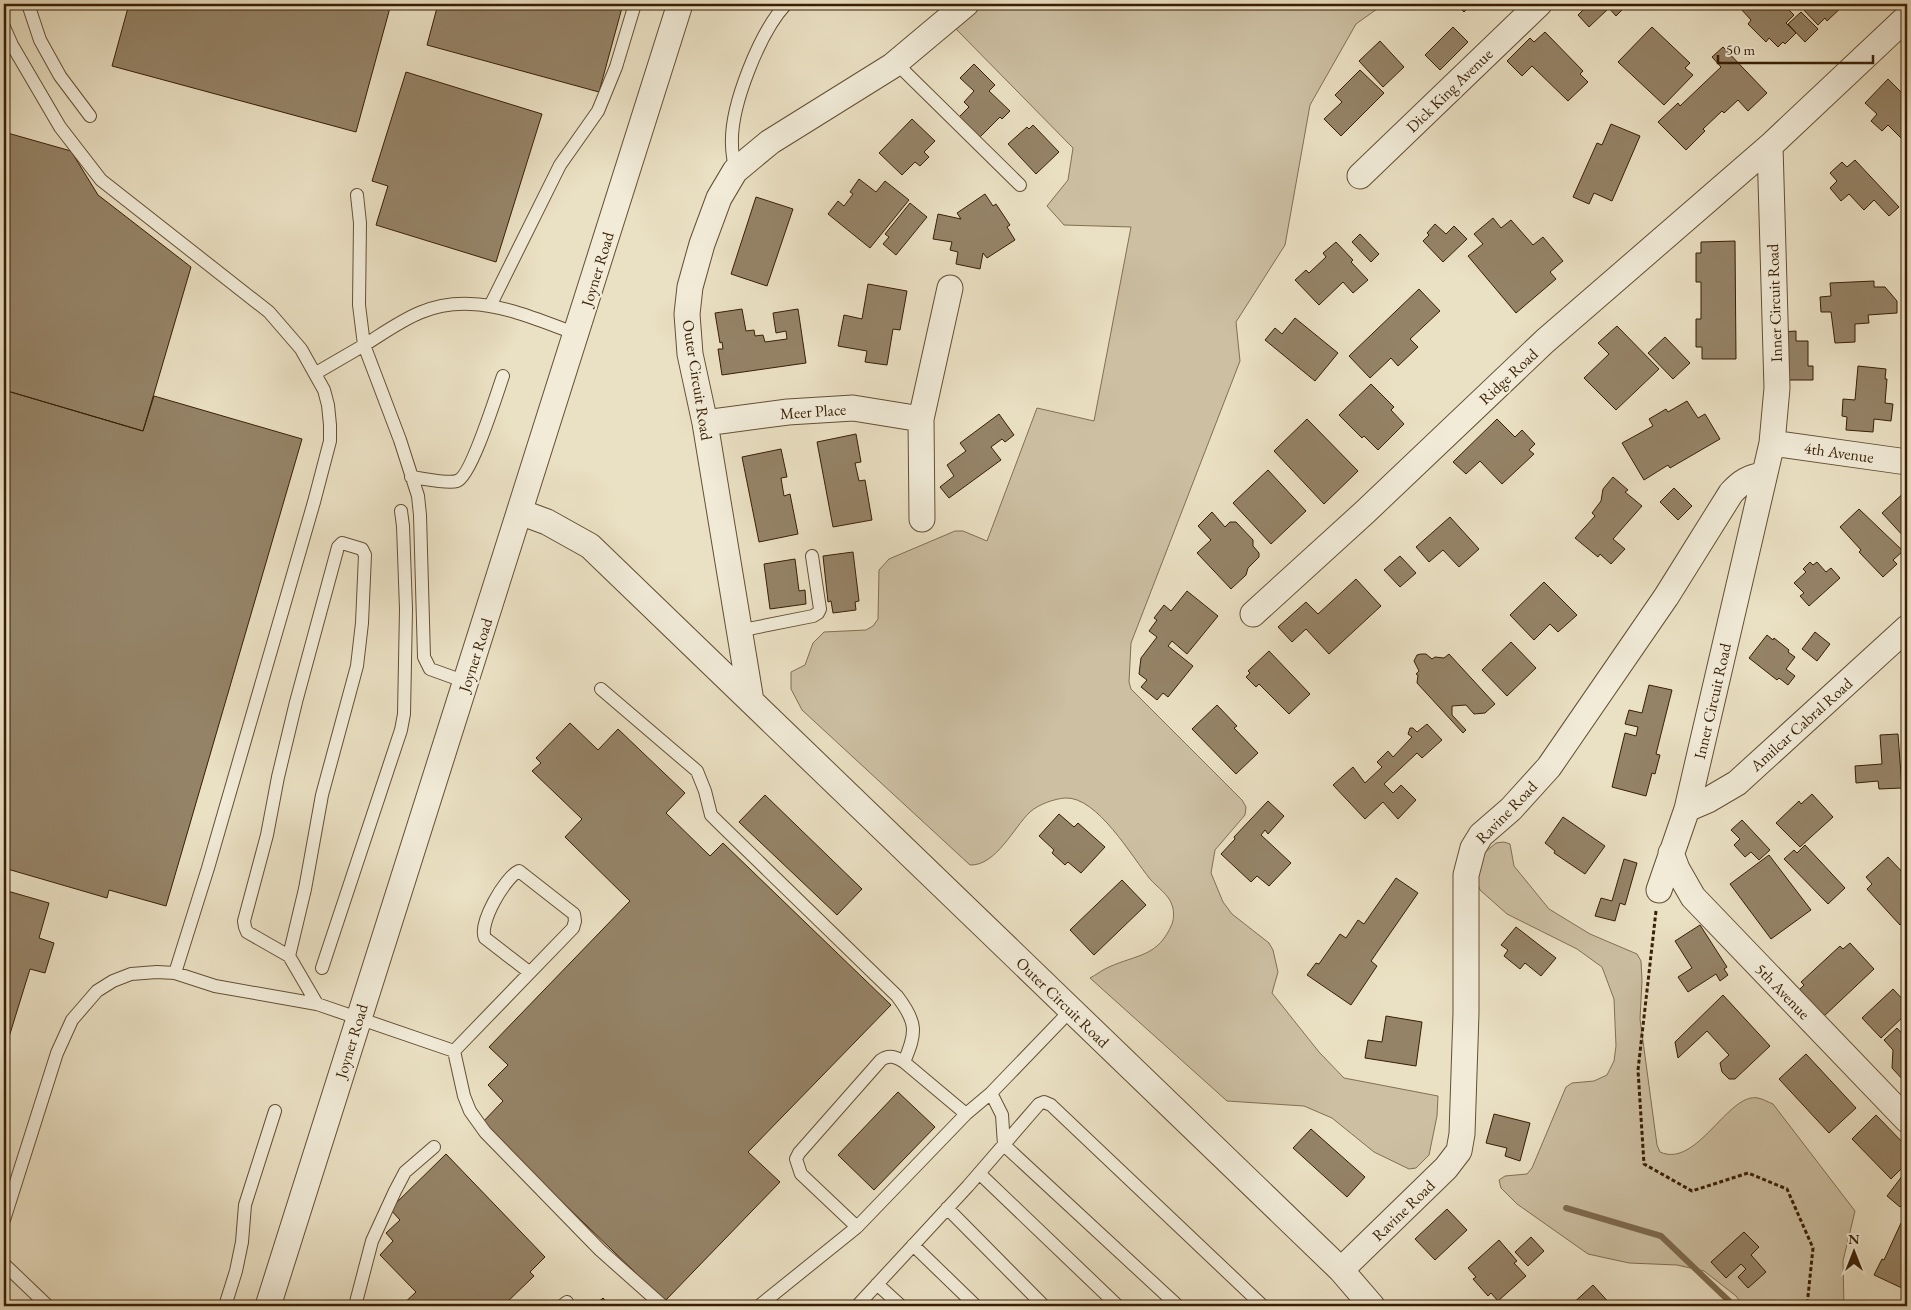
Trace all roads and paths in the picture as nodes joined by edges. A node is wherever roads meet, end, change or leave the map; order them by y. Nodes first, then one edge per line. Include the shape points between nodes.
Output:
1 (28, 4) edge
2 (635, 4) edge
3 (680, 4) edge
4 (786, 4) edge
5 (966, 4) edge
6 (1539, 4) edge
7 (1907, 17) edge
8 (4, 27) edge
9 (896, 63) junction
10 (90, 116) dead end
11 (1770, 146) junction
12 (735, 171) junction
13 (1360, 176) dead end
14 (1020, 185) dead end
15 (356, 195) dead end
16 (950, 288) dead end
17 (490, 306) junction
18 (577, 334) junction
19 (364, 345) junction
20 (316, 373) junction
21 (503, 376) dead end
22 (921, 419) junction
23 (704, 423) junction
24 (1772, 443) junction
25 (1907, 462) edge
26 (1764, 475) junction
27 (411, 476) junction
28 (401, 511) dead end
29 (520, 512) junction
30 (922, 519) dead end
31 (812, 556) dead end
32 (1253, 614) dead end
33 (1907, 628) edge
34 (738, 631) junction
35 (466, 682) junction
36 (601, 689) dead end
37 (751, 702) junction
38 (1687, 809) junction
39 (1671, 853) junction
40 (1659, 890) joint
41 (289, 956) junction
42 (322, 968) dead end
43 (530, 972) junction
44 (175, 973) junction
45 (317, 1004) junction
46 (1071, 1010) junction
47 (358, 1018) junction
48 (454, 1051) junction
49 (904, 1062) junction
50 (991, 1093) junction
51 (275, 1111) dead end
52 (966, 1114) junction
53 (1907, 1120) edge
54 (1004, 1145) junction
55 (434, 1148) dead end
56 (979, 1173) junction
57 (947, 1208) junction
58 (4, 1220) edge
59 (857, 1227) junction
60 (913, 1246) junction
61 (4, 1264) edge
62 (1341, 1270) junction
63 (877, 1284) junction
64 (48, 1306) edge
65 (225, 1306) edge
66 (268, 1306) edge
67 (355, 1306) edge
68 (662, 1306) edge
69 (759, 1306) edge
70 (857, 1306) edge
71 (901, 1306) edge
72 (976, 1306) edge
73 (1044, 1306) edge
74 (1118, 1306) edge
75 (1178, 1306) edge
76 (1263, 1306) edge
77 (1372, 1306) edge
78 (1807, 1306) edge

1 - 10 lane via 40,40 60,76
2 - 17 lane via 616,67 598,110 560,165
3 - 18 street, Joyner Road
4 - 12 lane via 774,16 749,70 734,117
5 - 9 street, Outer Circuit Road
6 - 13 street, Dick King Avenue
7 - 11 street
8 - 20 lane via 60,127 101,180 269,312 301,349
9 - 12 street, Outer Circuit Road via 770,142
9 - 14 lane
11 - 24 street, Inner Circuit Road via 1777,388
11 - 32 street, Ridge Road via 1545,341
12 - 23 street, Outer Circuit Road via 719,198 702,244 686,314 690,354
15 - 19 lane via 360,223 359,305
16 - 22 street
17 - 18 lane
17 - 19 lane via 470,304 428,309 406,318
18 - 29 street, Joyner Road
19 - 20 lane
19 - 27 lane
20 - 44 lane via 328,405 330,441
21 - 27 lane via 480,440 462,478 450,482
22 - 23 street, Meer Place via 853,408 788,412
22 - 30 street
23 - 34 street, Outer Circuit Road
24 - 25 street, 4th Avenue
24 - 26 street, Inner Circuit Road
26 - 38 street, Inner Circuit Road
26 - 62 street, Ravine Road via 1742,482 1730,494 1666,597 1550,767 1511,809 1481,835 1473,848 1466,875 1466,1013 1462,1134 1458,1151 1446,1168
27 - 35 lane via 420,515 424,657 430,669
28 - 42 lane via 406,609 404,714
29 - 35 street, Joyner Road
29 - 37 street, Outer Circuit Road via 547,522 590,546
31 - 34 lane via 820,609 818,614
33 - 38 street, Amilcar Cabral Road via 1737,783
34 - 37 street, Outer Circuit Road
35 - 47 street, Joyner Road
36 - 49 lane via 697,772 712,815 719,823 897,996 908,1010 914,1030 913,1042
37 - 46 street, Outer Circuit Road
38 - 39 street, Inner Circuit Road
39 - 40 street, Inner Circuit Road
39 - 53 street, 5th Avenue via 1693,897
40 - 78 path via 1638,1070 1644,1164 1692,1191 1748,1173 1787,1189 1812,1248
41 - 41 lane via 247,932 244,920 267,835 296,702 338,547 342,543 362,549 365,555 357,666 322,795
41 - 45 lane
43 - 43 lane via 485,938 483,933 494,901 505,883 519,871 566,907 574,914 575,920 573,928
43 - 48 lane
44 - 45 lane via 214,986
44 - 58 lane via 131,974 113,980 97,991 72,1020 57,1053
45 - 47 lane
46 - 50 lane
46 - 62 street, Outer Circuit Road
47 - 48 lane
47 - 66 street, Joyner Road
48 - 68 lane via 464,1096 485,1132 600,1250
49 - 52 lane
49 - 59 lane via 889,1056 881,1060 796,1159 801,1174
50 - 52 lane
50 - 54 lane via 1002,1115
51 - 65 lane via 245,1205 242,1242
52 - 59 lane
54 - 56 lane
54 - 75 lane
54 - 76 lane via 1039,1104 1048,1103
55 - 67 lane via 406,1172 395,1191 372,1241
56 - 57 lane
56 - 74 lane
57 - 60 lane
57 - 73 lane
59 - 69 lane
60 - 63 lane
60 - 72 lane
61 - 64 lane
62 - 77 street, Outer Circuit Road
63 - 70 lane
63 - 71 lane

